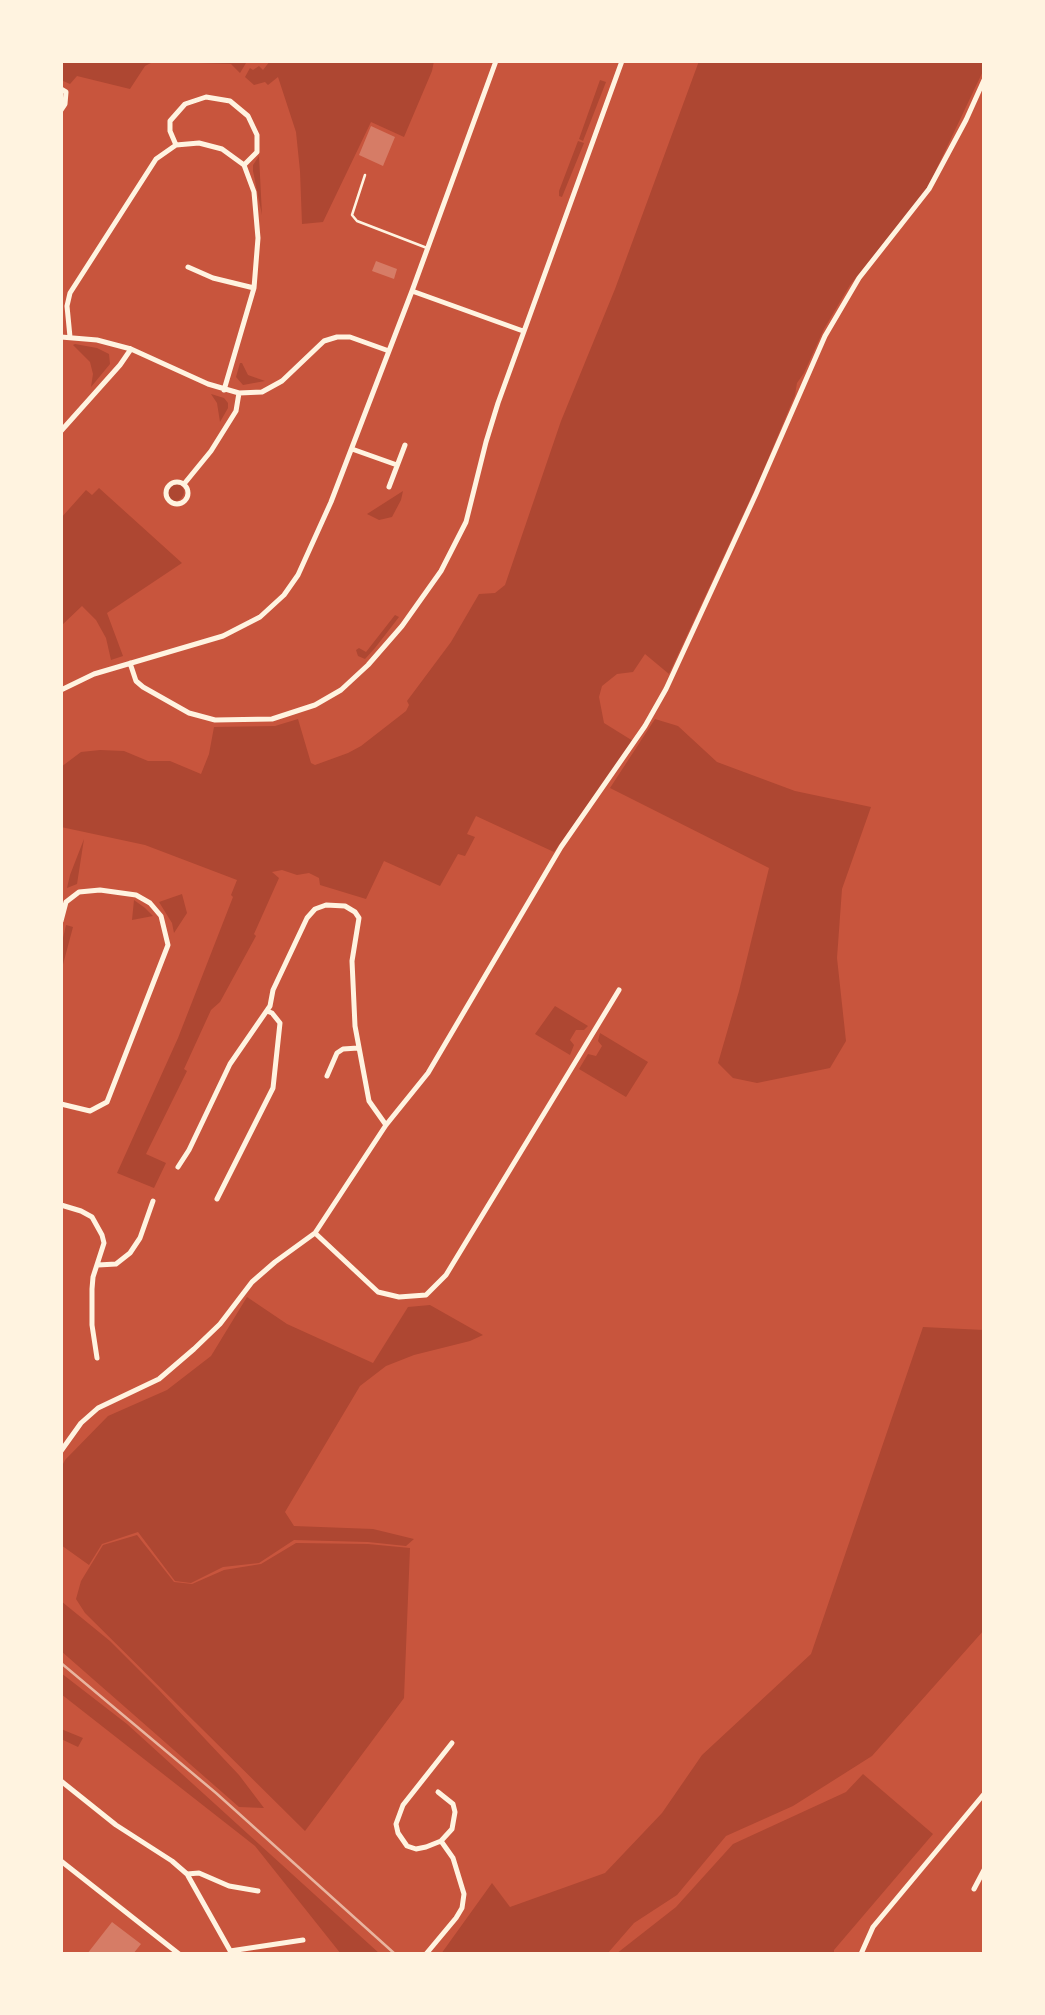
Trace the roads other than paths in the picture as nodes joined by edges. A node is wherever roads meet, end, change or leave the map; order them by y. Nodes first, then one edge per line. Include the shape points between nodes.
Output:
1 (496, 61) edge
2 (622, 61) edge
3 (984, 80) edge
4 (61, 89) edge
5 (61, 110) edge
6 (176, 145) junction
7 (244, 165) junction
8 (365, 175) dead end
9 (427, 248) junction
10 (188, 267) dead end
11 (254, 288) junction
12 (412, 291) junction
13 (523, 331) junction
14 (61, 337) edge
15 (71, 337) junction
16 (131, 349) junction
17 (389, 351) junction
18 (224, 390) junction
19 (239, 393) junction
20 (61, 431) edge
21 (405, 445) dead end
22 (352, 449) junction
23 (397, 465) junction
24 (184, 484) junction
25 (389, 487) dead end
26 (130, 663) junction
27 (61, 690) edge
28 (61, 921) edge
29 (620, 990) dead end
30 (267, 1011) junction
31 (358, 1048) junction
32 (327, 1076) dead end
33 (61, 1104) edge
34 (386, 1125) junction
35 (178, 1167) dead end
36 (217, 1199) dead end
37 (153, 1201) dead end
38 (61, 1205) edge
39 (314, 1233) junction
40 (98, 1265) junction
41 (97, 1358) dead end
42 (61, 1451) edge
43 (452, 1743) dead end
44 (61, 1781) edge
45 (438, 1792) dead end
46 (984, 1794) edge
47 (441, 1841) junction
48 (61, 1861) edge
49 (984, 1870) edge
50 (187, 1874) junction
51 (974, 1889) dead end
52 (258, 1891) dead end
53 (303, 1940) dead end
54 (231, 1952) edge
55 (179, 1954) edge
56 (426, 1954) edge
57 (861, 1954) edge

1 - 9 street
2 - 13 street
3 - 34 street via 929,189 859,278 825,336 662,697 561,847 428,1073
4 - 5 street via 66,92
6 - 7 street via 200,143 222,149
6 - 7 street via 170,121 185,104 206,97 230,101 248,116 257,135 257,152
6 - 15 street via 156,159 70,293
7 - 11 street via 254,192 258,238
8 - 9 lane via 352,209 357,221
9 - 12 street
10 - 11 street
11 - 18 street
12 - 13 street
12 - 17 street
13 - 26 street via 461,534 402,626 350,683 324,701 284,716 215,720 189,713 143,687
14 - 15 street
15 - 16 street
16 - 18 street
16 - 20 street
17 - 19 street via 337,337 324,341 282,381 262,392
17 - 22 street
18 - 19 street
19 - 24 street via 236,411
21 - 23 street
22 - 23 street
22 - 26 street via 308,554 284,595 260,617 223,636
23 - 25 street
24 - 24 street via 187,499 181,505 166,499 169,484
26 - 27 street
28 - 33 street via 66,902 79,892 136,895 162,916 168,945 107,1102 90,1111
29 - 39 street via 446,1275 426,1295 378,1293
30 - 31 street via 309,915 322,905 345,905 359,918 352,961
30 - 35 street via 230,1064
30 - 36 street via 280,1023 273,1088
31 - 32 street via 337,1053
31 - 34 street via 369,1101
34 - 39 street
37 - 40 street via 130,1253 116,1265
38 - 40 street via 96,1222 104,1243
39 - 42 street via 252,1282 220,1324 159,1379 99,1408 81,1423
40 - 41 street via 91,1307
43 - 47 street via 403,1805 396,1824 407,1846 416,1849
44 - 50 street
45 - 47 street via 456,1812 452,1829
46 - 57 street via 873,1927
47 - 56 street via 453,1858 464,1894 456,1918
48 - 55 street
49 - 51 street
50 - 52 street via 199,1873 229,1886
50 - 54 street
53 - 54 street

